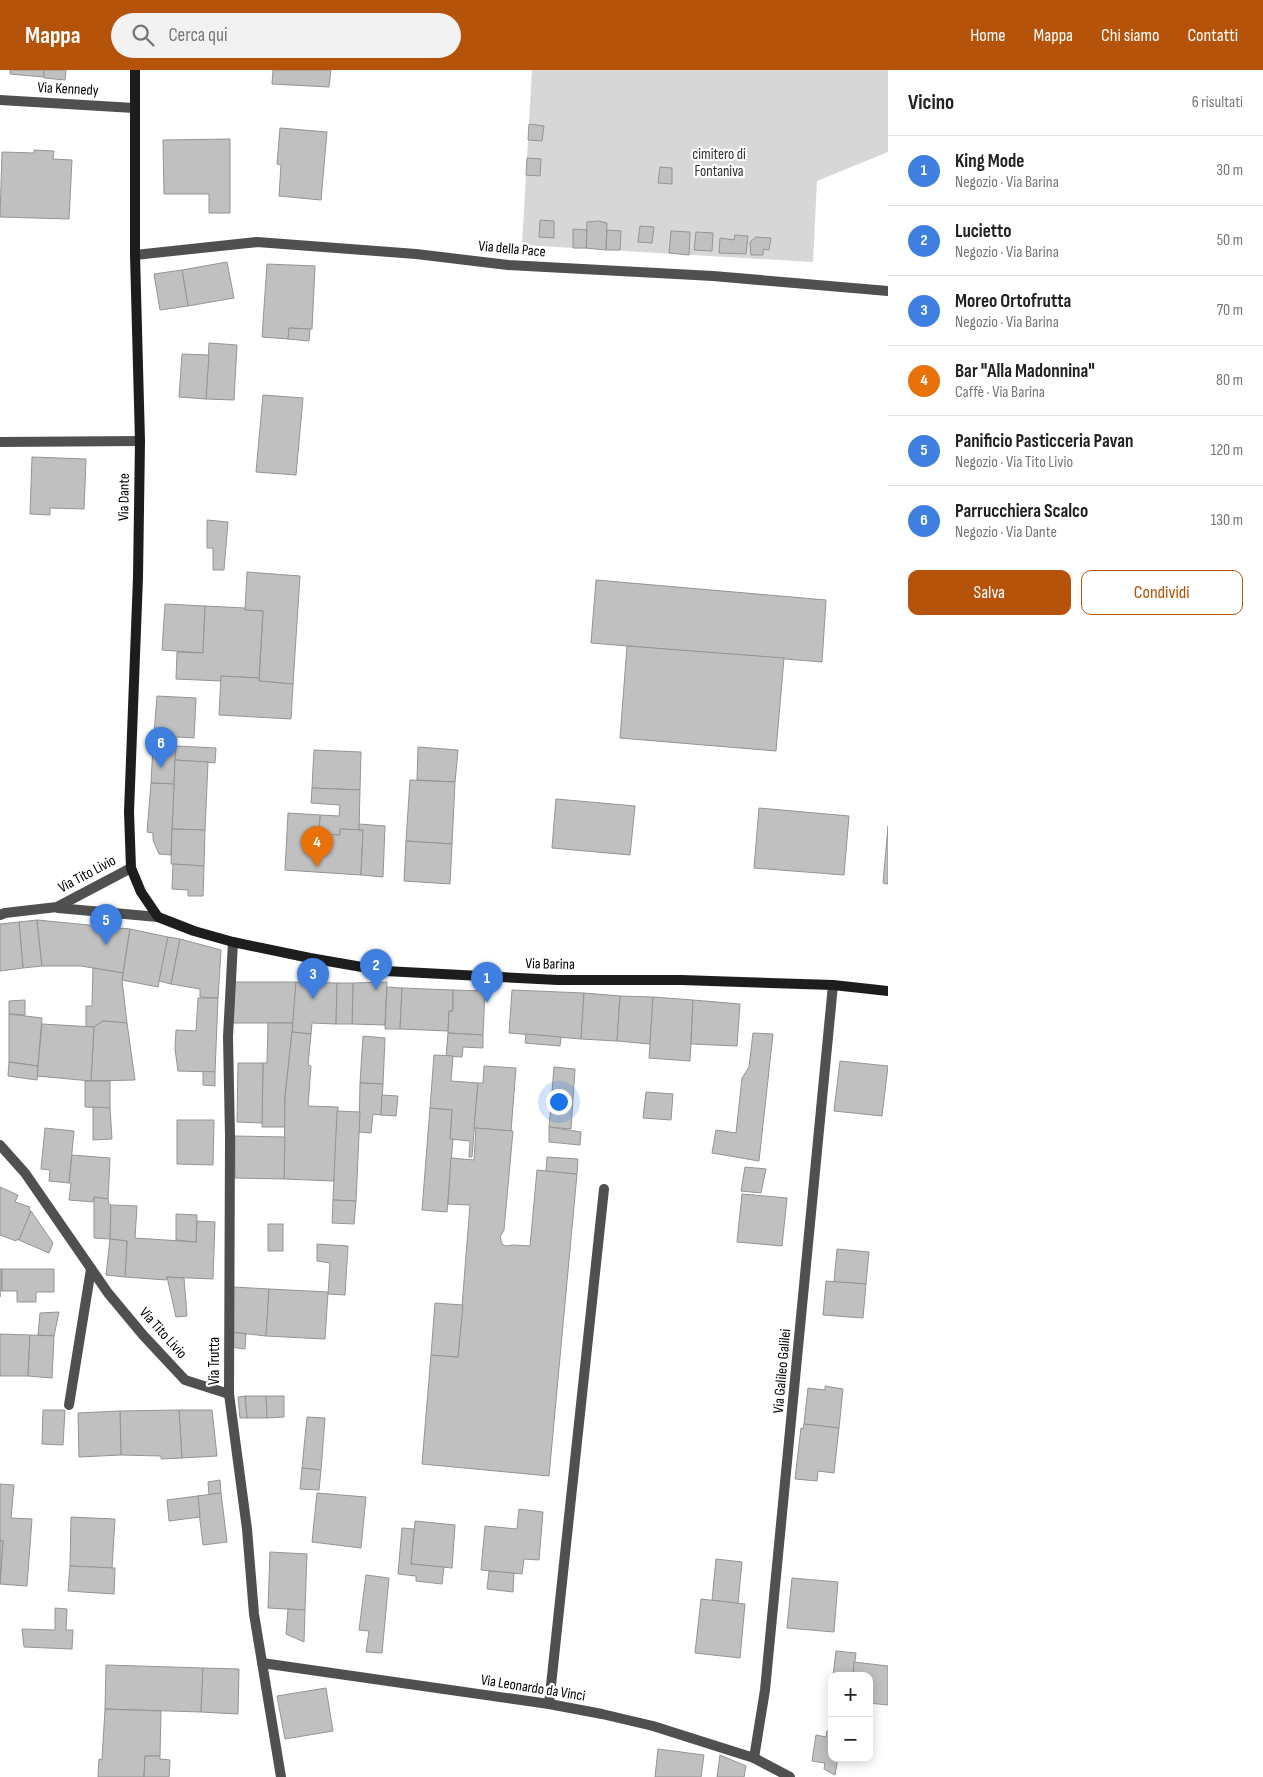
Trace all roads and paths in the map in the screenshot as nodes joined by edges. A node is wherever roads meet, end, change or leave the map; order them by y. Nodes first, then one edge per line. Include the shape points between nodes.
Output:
1 (135, 70) edge
2 (0, 100) edge
3 (134, 108) junction
4 (135, 255) junction
5 (888, 291) edge
6 (140, 441) junction
7 (0, 442) edge
8 (131, 868) junction
9 (57, 908) junction
10 (0, 915) edge
11 (158, 917) junction
12 (233, 942) junction
13 (833, 985) junction
14 (888, 991) edge
15 (0, 1145) edge
16 (604, 1189) dead end
17 (91, 1269) junction
18 (229, 1394) junction
19 (69, 1405) dead end
20 (262, 1663) junction
21 (549, 1704) junction
22 (754, 1758) junction
23 (281, 1777) edge
24 (790, 1777) edge

1 - 3 main road, Via Dante
2 - 3 street, Via Kennedy
3 - 4 main road, Via Dante
4 - 5 street, Via della Pace via 257,242 416,254 508,265 714,276
4 - 6 main road, Via Dante
6 - 7 street
6 - 8 main road, Via Dante via 129,812
8 - 9 street, Via Tito Livio
8 - 11 main road, Via Dante via 141,892
9 - 10 street, Via Tito Livio
9 - 11 street, Via Tito Livio
11 - 12 main road, Via Barina
12 - 13 main road, Via Barina via 384,971 558,980
12 - 18 street, Via Trutta via 228,1037
13 - 14 main road, Via Barina
13 - 22 street, Via Galileo Galilei via 766,1690
15 - 17 street, Via Tito Livio via 25,1173
16 - 21 street
17 - 18 street, Via Tito Livio via 108,1294 185,1380
17 - 19 street
18 - 20 street, Via Trutta
20 - 21 street, Via Leonardo da Vinci
20 - 23 street, Via Trutta
21 - 22 street, Via Leonardo da Vinci via 653,1726
22 - 24 street, Via Leonardo da Vinci

